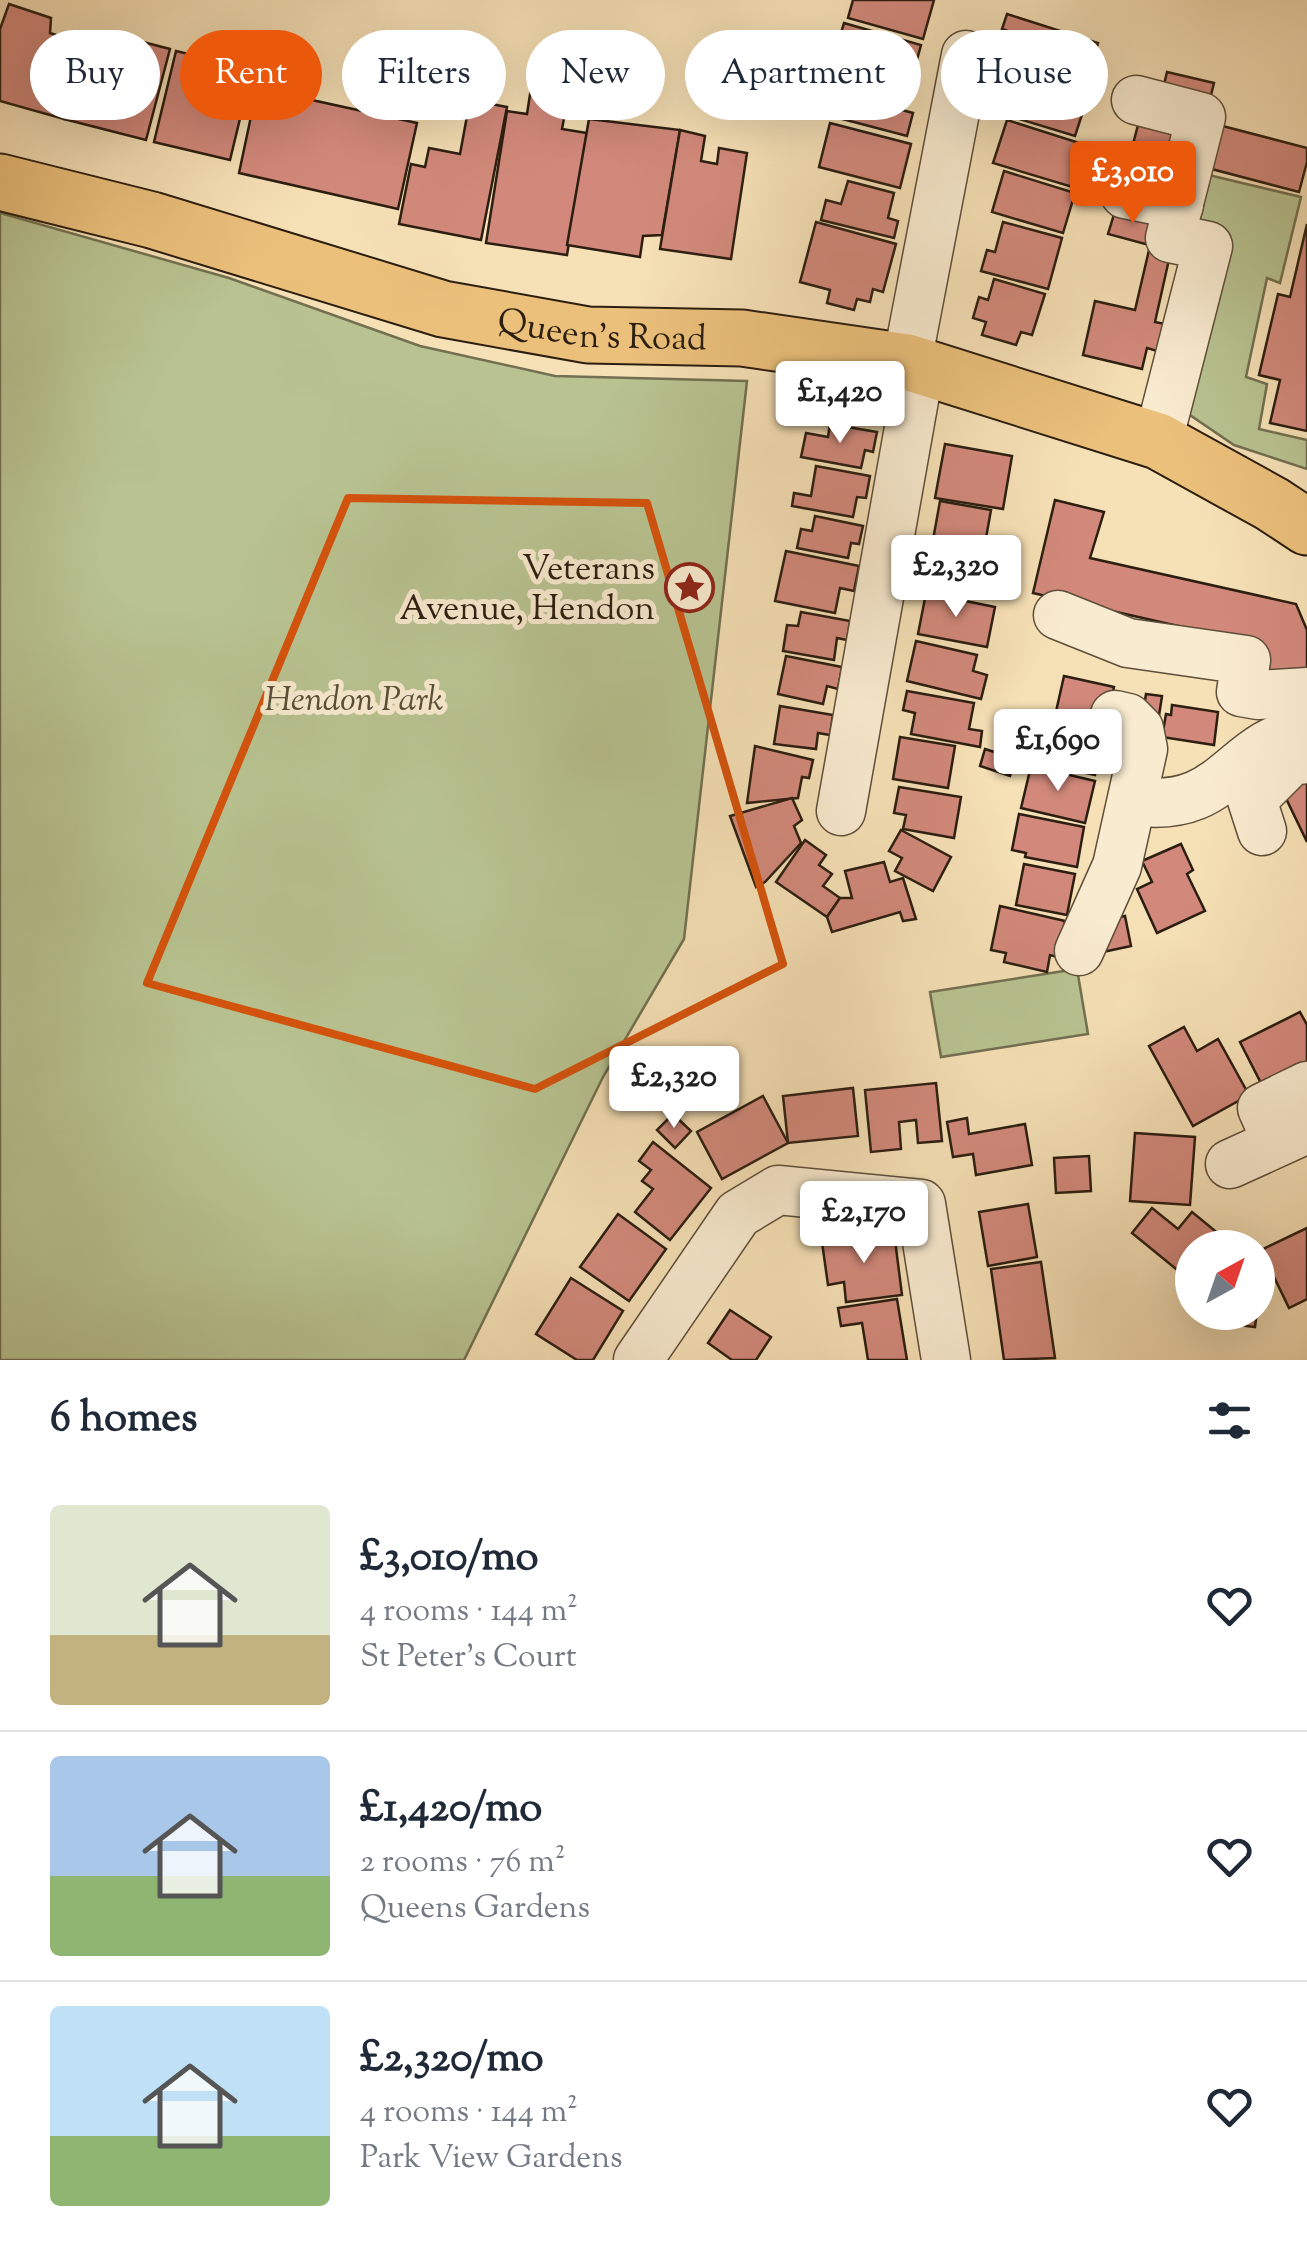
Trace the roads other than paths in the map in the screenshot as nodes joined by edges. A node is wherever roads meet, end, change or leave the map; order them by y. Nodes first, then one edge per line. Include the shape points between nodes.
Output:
1 (1136, 100) dead end
2 (955, 120) edge
3 (0, 182) edge
4 (1125, 194) dead end
5 (1174, 222) junction
6 (914, 364) junction
7 (1158, 441) junction
8 (1307, 527) edge
9 (1058, 616) dead end
10 (1307, 692) edge
11 (1307, 730) edge
12 (1129, 732) dead end
13 (1307, 759) edge
14 (1133, 801) junction
15 (840, 811) dead end
16 (1262, 831) dead end
17 (1079, 951) dead end
18 (1307, 1086) edge
19 (1292, 1135) edge
20 (1230, 1164) dead end
21 (638, 1360) edge
22 (946, 1360) edge

1 - 5 street via 1201,117
2 - 6 street
3 - 6 main road, Queen's Road via 152,220 443,309 588,334 742,338
4 - 5 street
5 - 7 street via 1208,246
6 - 7 main road, Queen's Road
6 - 15 street
7 - 8 main road, Queen's Road
9 - 10 street via 1128,643 1246,660 1241,692
11 - 14 street via 1266,743 1192,798 1174,804
12 - 14 street
13 - 16 street via 1291,760 1252,800
14 - 17 street via 1117,866
18 - 19 street via 1262,1108
19 - 20 street
21 - 22 street via 738,1214 778,1190 922,1204

